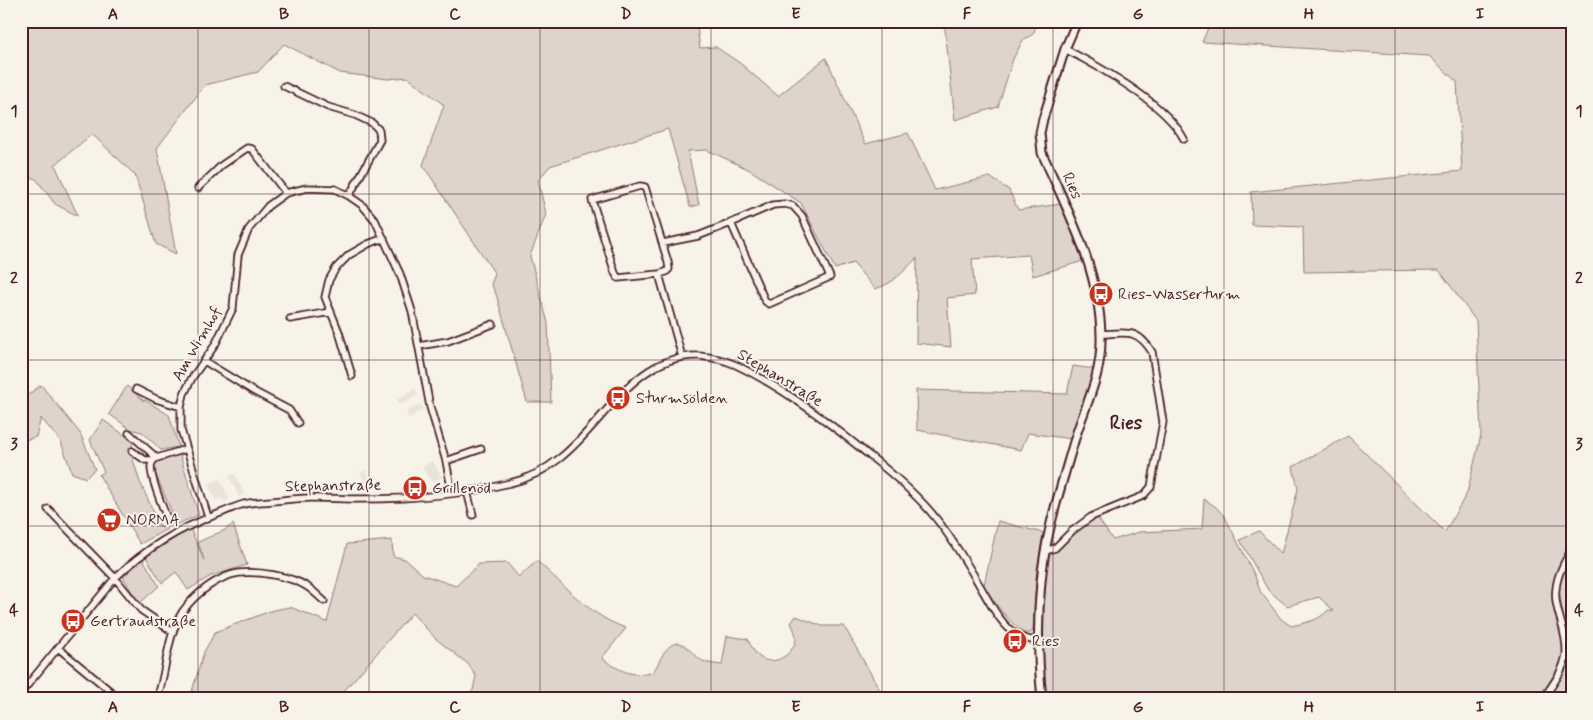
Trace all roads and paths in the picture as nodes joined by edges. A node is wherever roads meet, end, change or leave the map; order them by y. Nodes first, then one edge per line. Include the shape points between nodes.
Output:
1 (1077, 21) edge
2 (1065, 49) junction
3 (284, 86) dead end
4 (1184, 138) dead end
5 (198, 188) dead end
6 (286, 193) junction
7 (349, 196) junction
8 (731, 222) junction
9 (384, 238) junction
10 (663, 243) junction
11 (659, 274) junction
12 (331, 312) junction
13 (290, 319) dead end
14 (493, 324) dead end
15 (1102, 334) junction
16 (419, 346) junction
17 (682, 357) junction
18 (204, 361) junction
19 (352, 376) dead end
20 (136, 388) dead end
21 (181, 407) junction
22 (298, 422) dead end
23 (129, 433) dead end
24 (480, 448) dead end
25 (186, 449) junction
26 (132, 451) dead end
27 (155, 459) junction
28 (446, 461) junction
29 (466, 491) junction
30 (452, 493) junction
31 (48, 509) dead end
32 (473, 515) dead end
33 (208, 518) junction
34 (168, 521) dead end
35 (1572, 549) edge
36 (1045, 551) junction
37 (115, 578) junction
38 (324, 601) dead end
39 (173, 632) junction
40 (1038, 641) junction
41 (58, 648) junction
42 (21, 693) edge
43 (120, 699) edge
44 (157, 699) edge
45 (1042, 699) edge
46 (1543, 699) edge

1 - 2 street, Ries
2 - 4 street via 1096,64 1162,111
2 - 15 street, Ries via 1040,133 1042,154 1081,242 1095,290
3 - 7 street via 328,107 355,115 379,130 380,140
5 - 6 street via 222,165 247,148
6 - 7 street, Am Wimhof via 322,188 335,189
6 - 18 street, Am Wimhof via 268,206 249,229 238,255 233,308
7 - 9 street, Am Wimhof via 375,220
8 - 8 street via 768,304 830,277 802,216 793,206 773,205
8 - 10 street via 698,236
9 - 12 street via 349,255 336,268 325,297
9 - 16 street, Am Wimhof via 412,311
10 - 11 street via 669,269
10 - 11 street via 644,187 592,200 618,278
11 - 17 street
12 - 13 street
12 - 19 street
14 - 16 street via 448,341
15 - 36 street, Ries via 1097,378 1074,440
15 - 36 street via 1137,335 1152,352 1163,422 1150,487 1143,496 1091,517 1055,548
16 - 28 street, Am Wimhof via 430,407
17 - 29 street, Stephanstraße via 643,375 573,446 542,470 514,482
17 - 40 street, Stephanstraße via 714,358 734,364 782,392 851,441 893,475 937,520 1006,625 1019,636
18 - 21 street, Am Wimhof via 192,378
18 - 22 street via 289,410
20 - 21 street, Am Wimhof
21 - 25 street, Am Wimhof
23 - 27 street
24 - 28 street
25 - 27 street
25 - 33 street, Am Wimhof
26 - 27 street via 145,460
27 - 34 street via 151,467 153,477
28 - 30 street, Am Wimhof
29 - 30 street, Stephanstraße
29 - 32 street
30 - 33 street, Stephanstraße via 244,504
31 - 37 street
33 - 37 street, Stephanstraße via 154,545
35 - 46 street via 1561,569 1556,589 1566,655 1562,669
36 - 40 street, Ries
37 - 39 street via 142,610
37 - 41 street, Stephanstraße
38 - 39 street via 305,585 284,577 239,573 219,580 199,593 183,611
39 - 44 street
40 - 45 street, Ries
41 - 42 street, Stephanstraße
41 - 43 street

